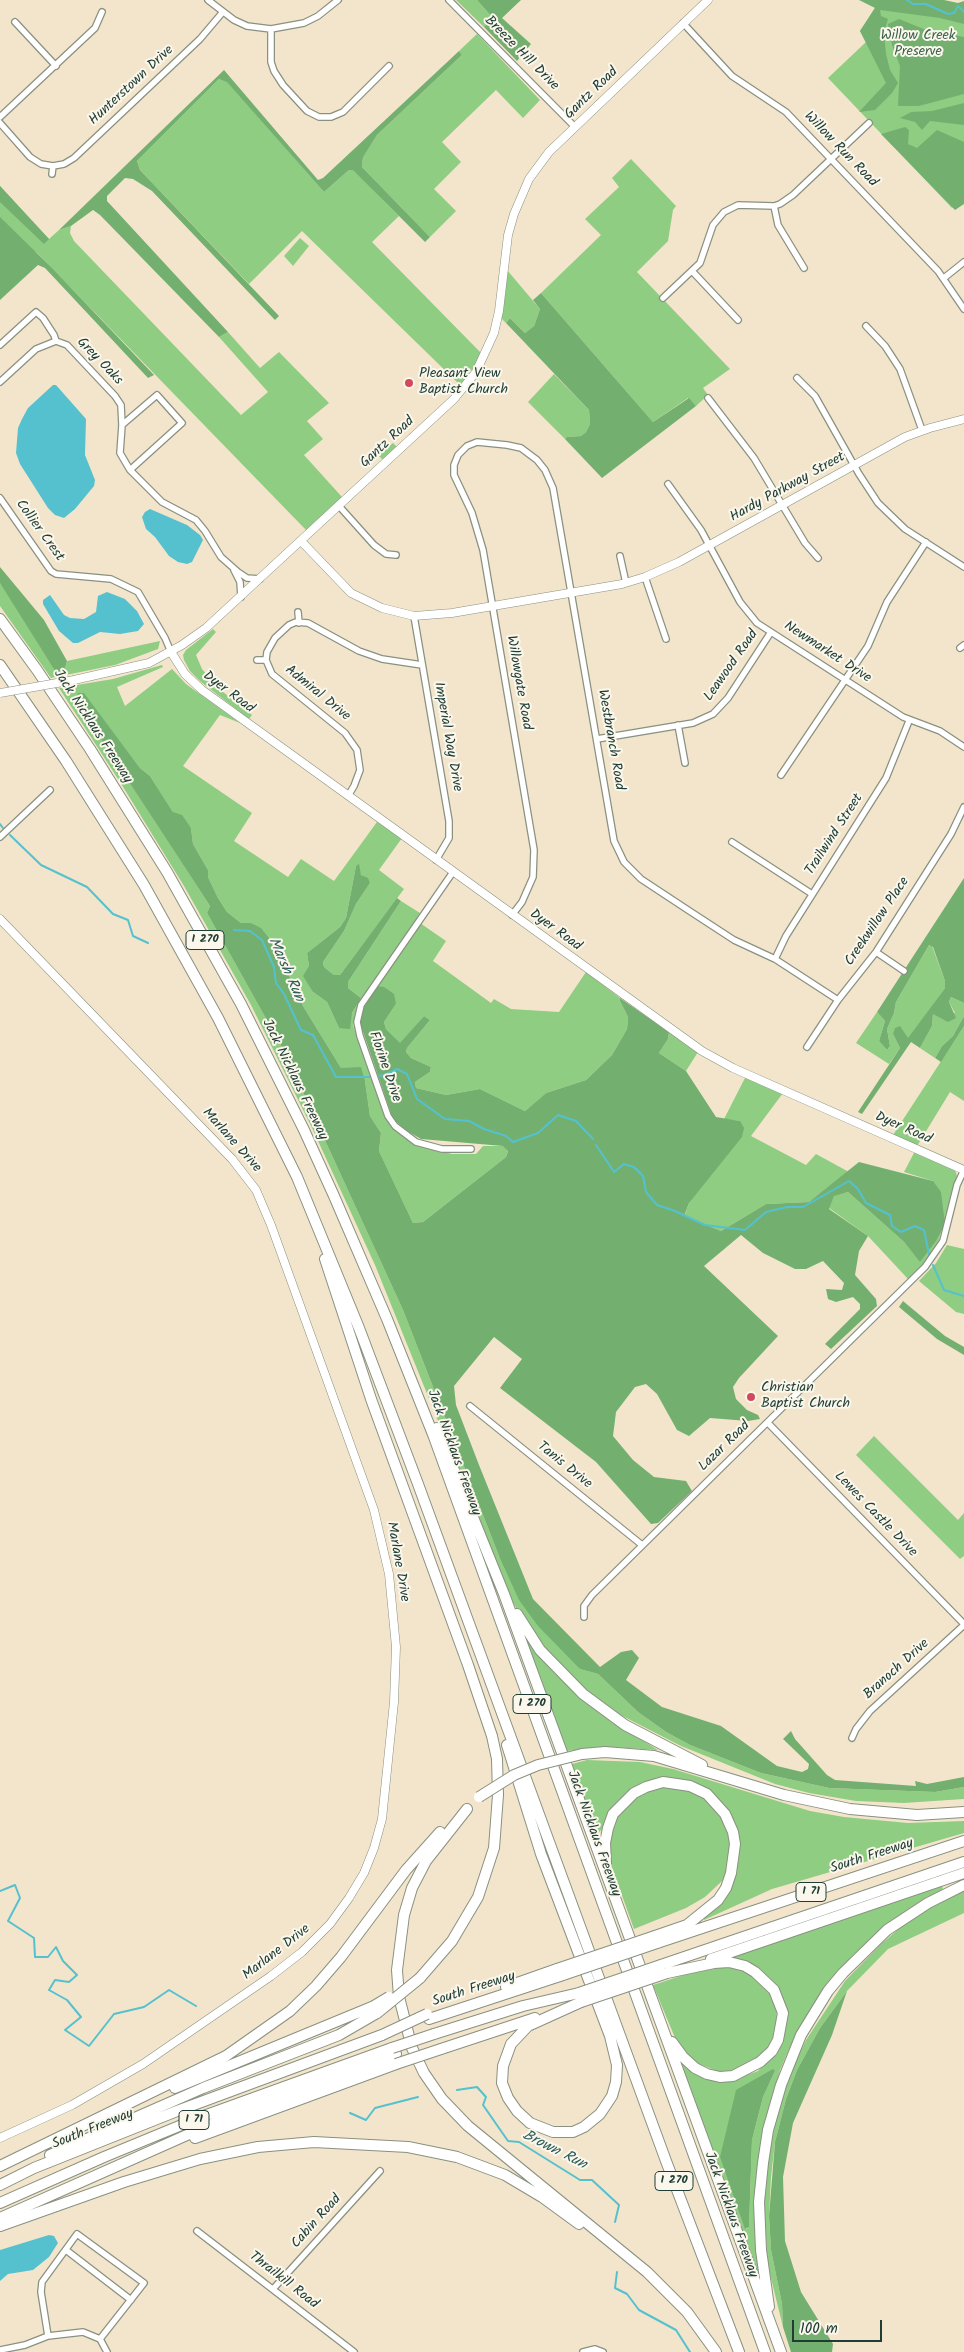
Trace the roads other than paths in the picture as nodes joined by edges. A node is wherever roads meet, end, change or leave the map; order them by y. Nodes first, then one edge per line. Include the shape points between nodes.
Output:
1 (208, 0) edge
2 (338, 0) edge
3 (449, 0) edge
4 (708, 0) edge
5 (102, 12) dead end
6 (222, 13) junction
7 (15, 22) dead end
8 (683, 23) junction
9 (272, 30) junction
10 (56, 66) junction
11 (389, 66) dead end
12 (0, 117) edge
13 (0, 123) edge
14 (869, 123) dead end
15 (575, 127) junction
16 (831, 159) junction
17 (53, 166) junction
18 (52, 174) dead end
19 (774, 206) junction
20 (964, 262) edge
21 (804, 268) dead end
22 (692, 271) junction
23 (944, 278) junction
24 (663, 298) dead end
25 (964, 309) edge
26 (738, 320) dead end
27 (866, 326) dead end
28 (56, 341) junction
29 (0, 345) edge
30 (798, 378) dead end
31 (0, 382) edge
32 (708, 398) dead end
33 (964, 419) edge
34 (122, 425) junction
35 (922, 430) junction
36 (458, 455) joint
37 (854, 466) junction
38 (130, 470) junction
39 (668, 484) dead end
40 (0, 498) edge
41 (339, 506) junction
42 (782, 506) junction
43 (301, 541) junction
44 (926, 542) junction
45 (709, 546) junction
46 (396, 555) dead end
47 (620, 556) dead end
48 (818, 558) dead end
49 (231, 566) junction
50 (964, 567) edge
51 (645, 577) junction
52 (261, 578) junction
53 (626, 582) junction
54 (571, 593) junction
55 (241, 597) junction
56 (492, 606) junction
57 (298, 612) dead end
58 (414, 616) junction
59 (0, 619) edge
60 (300, 622) junction
61 (771, 632) junction
62 (666, 639) dead end
63 (170, 652) junction
64 (257, 660) dead end
65 (266, 660) junction
66 (422, 664) junction
67 (0, 665) edge
68 (846, 680) junction
69 (0, 693) edge
70 (909, 721) junction
71 (678, 725) junction
72 (597, 739) junction
73 (964, 747) edge
74 (684, 763) dead end
75 (782, 775) dead end
76 (50, 790) dead end
77 (348, 796) junction
78 (964, 807) edge
79 (0, 837) edge
80 (732, 842) dead end
81 (436, 860) junction
82 (453, 872) junction
83 (812, 894) junction
84 (512, 915) junction
85 (0, 919) edge
86 (876, 952) junction
87 (775, 959) junction
88 (904, 970) dead end
89 (838, 1000) junction
90 (807, 1047) dead end
91 (471, 1149) dead end
92 (964, 1170) edge
93 (315, 1217) junction
94 (408, 1370) junction
95 (470, 1406) dead end
96 (768, 1423) junction
97 (642, 1545) junction
98 (504, 1594) junction
99 (584, 1617) dead end
100 (964, 1625) edge
101 (508, 1730) junction
102 (852, 1738) dead end
103 (727, 1777) junction
104 (467, 1809) junction
105 (964, 1812) edge
106 (964, 1841) edge
107 (964, 1862) edge
108 (964, 1873) edge
109 (964, 1885) edge
110 (610, 1887) junction
111 (656, 1939) junction
112 (664, 1969) junction
113 (580, 1997) junction
114 (656, 2008) junction
115 (376, 2009) junction
116 (437, 2041) junction
117 (395, 2055) junction
118 (107, 2116) junction
119 (1, 2137) edge
120 (0, 2166) edge
121 (34, 2168) junction
122 (380, 2170) dead end
123 (0, 2185) edge
124 (0, 2203) edge
125 (0, 2218) edge
126 (0, 2226) edge
127 (197, 2231) dead end
128 (66, 2250) junction
129 (648, 2272) junction
130 (274, 2289) junction
131 (132, 2300) junction
132 (772, 2326) junction
133 (48, 2336) junction
134 (100, 2339) junction
135 (0, 2350) edge
136 (107, 2352) edge
137 (354, 2352) edge
138 (583, 2352) edge
139 (603, 2352) edge
140 (716, 2352) edge
141 (740, 2352) edge
142 (765, 2352) edge
143 (781, 2352) edge

1 - 6 street
2 - 9 street via 304,23
3 - 15 street, Breeze Hill Drive
4 - 8 street, Gantz Road
5 - 10 street via 95,28
6 - 9 street via 247,26
6 - 17 street, Hunterstown Drive via 200,39 74,158
7 - 10 street
8 - 15 street, Gantz Road
8 - 16 street, Willow Run Road via 732,76 786,112
9 - 11 street via 274,71 307,111 319,117 332,117 343,112
10 - 12 street
13 - 17 street via 30,157 41,164
14 - 16 street
15 - 41 street, Gantz Road via 542,160 522,190 508,235 497,322 476,372 443,410
16 - 19 street via 793,195
16 - 23 street, Willow Run Road
17 - 18 street
19 - 21 street via 778,225
19 - 22 street via 738,205 724,212 713,225 704,254
20 - 23 street
22 - 24 street
22 - 26 street
23 - 25 street, Willow Run Road
27 - 35 street via 900,369
28 - 29 street via 36,312
28 - 31 street via 36,349
28 - 34 street, Grey Oaks via 67,345 115,396 120,405
30 - 37 street via 815,396
32 - 42 street via 754,458
33 - 35 street, Hardy Parkway Street
34 - 38 street, Grey Oaks via 120,453
34 - 38 street via 157,395 182,423
35 - 37 street, Hardy Parkway Street
36 - 54 street, Westbranch Road via 471,444 485,442 521,448 537,460 553,488
36 - 56 street, Willowgate Road via 454,475 478,530
37 - 42 street, Hardy Parkway Street
37 - 44 street via 878,504 895,521
38 - 49 street, Grey Oaks via 162,502 201,525
39 - 45 street, Newmarket Drive
40 - 63 street, Collier Crest via 51,571 111,579 138,592
41 - 43 street, Gantz Road
41 - 46 street via 374,545 386,554
42 - 45 street, Hardy Parkway Street
42 - 48 street via 805,544
43 - 52 street, Gantz Road
43 - 58 street, Hardy Parkway Street via 351,592 382,608
44 - 50 street
44 - 68 street via 887,602 875,634
45 - 51 street, Hardy Parkway Street
45 - 61 street, Newmarket Drive via 748,613
47 - 53 street
49 - 52 street, Grey Oaks via 247,578
49 - 55 street, Grey Oaks via 240,582
51 - 53 street, Hardy Parkway Street
51 - 62 street
52 - 55 street, Gantz Road
53 - 54 street, Hardy Parkway Street
54 - 56 street, Hardy Parkway Street
54 - 72 street, Westbranch Road
55 - 63 street, Gantz Road via 206,628
56 - 58 street, Hardy Parkway Street via 452,614
56 - 84 street, Willowgate Road via 535,856 529,889
57 - 60 street
58 - 66 street, Imperial Way Drive
59 - 94 highway, Jack Nicklaus Freeway / I 270 via 126,804 241,1004 304,1130
60 - 65 street via 289,625 274,638
60 - 66 street via 382,660
61 - 68 street, Newmarket Drive
61 - 71 street, Leawood Road via 721,706 703,719
63 - 69 street, Gantz Road, bridge via 149,663
63 - 77 street, Dyer Road via 185,674 202,690
64 - 65 street
65 - 77 street, Admiral Drive via 277,680 352,741 360,770
66 - 81 street, Imperial Way Drive via 449,821 448,838
67 - 93 highway, I 270 via 102,817 183,954 252,1084
68 - 70 street, Newmarket Drive
68 - 75 street
70 - 73 street, Newmarket Drive via 940,731
70 - 83 street, Trailwind Street via 886,778
71 - 72 street, Leawood Road
71 - 74 street
72 - 87 street, Westbranch Road via 614,841 629,868 734,940
76 - 79 street
77 - 81 street, Dyer Road
78 - 86 street, Creekwillow Place via 951,834
80 - 83 street
81 - 82 street, Dyer Road
82 - 84 street, Dyer Road
82 - 91 street, Florine Drive via 359,1010 357,1022 391,1122 416,1142 442,1149
83 - 87 street, Trailwind Street
84 - 92 street, Dyer Road via 711,1057
85 - 119 street, Marlane Drive via 237,1164 256,1190 374,1510 389,1574 396,1647 382,1819 364,1873 330,1924 279,1970 143,2064 72,2105
86 - 88 street
86 - 89 street, Creekwillow Place
87 - 89 street, Westbranch Road
89 - 90 street, Creekwillow Place
92 - 96 street, Lazar Road via 943,1241 932,1259
93 - 101 highway, I 270
93 - 115 highway, bridge via 328,1269 468,1665 497,1759 494,1848 478,1897 452,1941 420,1978
94 - 98 highway via 439,1432
94 - 142 highway, Jack Nicklaus Freeway / I 270
95 - 97 street, Tanis Drive
96 - 97 street, Lazar Road
96 - 100 street, Lewes Castle Drive
97 - 99 street, Lazar Road via 589,1598 584,1606
98 - 103 highway via 540,1650 582,1694 625,1725
98 - 110 highway
100 - 102 street, Branoch Drive via 870,1711
101 - 113 highway via 507,1744 538,1846 610,2036 617,2065 612,2096 600,2114 578,2130 553,2132 530,2123 508,2098 502,2083 504,2058 516,2037 528,2026
101 - 141 highway, I 270 via 666,2161
103 - 104 highway, bridge via 654,1756 605,1752 582,1754 514,1775 479,1797
103 - 105 highway via 784,1795 850,1810 917,1816
104 - 118 highway via 423,1850 341,1957 290,2011 226,2056
104 - 129 highway via 426,1861 412,1888 404,1915 397,1970 399,1997 412,2048 442,2099 468,2126
106 - 111 highway, South Freeway / I 71
107 - 112 highway, South Freeway / I 71
108 - 112 highway
109 - 132 highway via 928,1903 887,1930 858,1958 824,1998 793,2052 768,2130 759,2202 760,2250
110 - 111 highway via 605,1861 608,1828 613,1814 634,1793 673,1782 707,1794 720,1807 733,1832 735,1844 726,1888 718,1900 687,1925
110 - 114 highway
111 - 121 highway, South Freeway / I 71, bridge via 428,2017
112 - 113 highway, South Freeway / I 71, bridge
112 - 114 highway via 729,1962 756,1972 774,1990 780,2002 783,2013 778,2040 772,2051 747,2071 720,2077 707,2074 682,2057
113 - 116 highway
113 - 116 highway, South Freeway / I 71 via 523,2006
114 - 132 highway
115 - 118 highway
115 - 121 highway via 339,2035 117,2125 49,2155
116 - 117 highway, South Freeway / I 71, bridge
116 - 117 highway, bridge
117 - 124 highway, South Freeway / I 71 via 201,2117
117 - 125 highway via 105,2171
118 - 120 highway
121 - 123 highway, South Freeway / I 71
122 - 130 street, Cabin Road
126 - 129 highway via 200,2159 258,2147 314,2142 361,2143 408,2147 457,2157 505,2175
127 - 130 street, Thrailkill Road
128 - 131 street
128 - 131 street via 77,2234 144,2283
128 - 133 street via 42,2282 40,2292
129 - 140 highway via 687,2312
130 - 137 street, Thrailkill Road
131 - 134 street
132 - 143 highway
133 - 134 street via 83,2332
133 - 135 street
134 - 136 street
138 - 139 street via 595,2349

